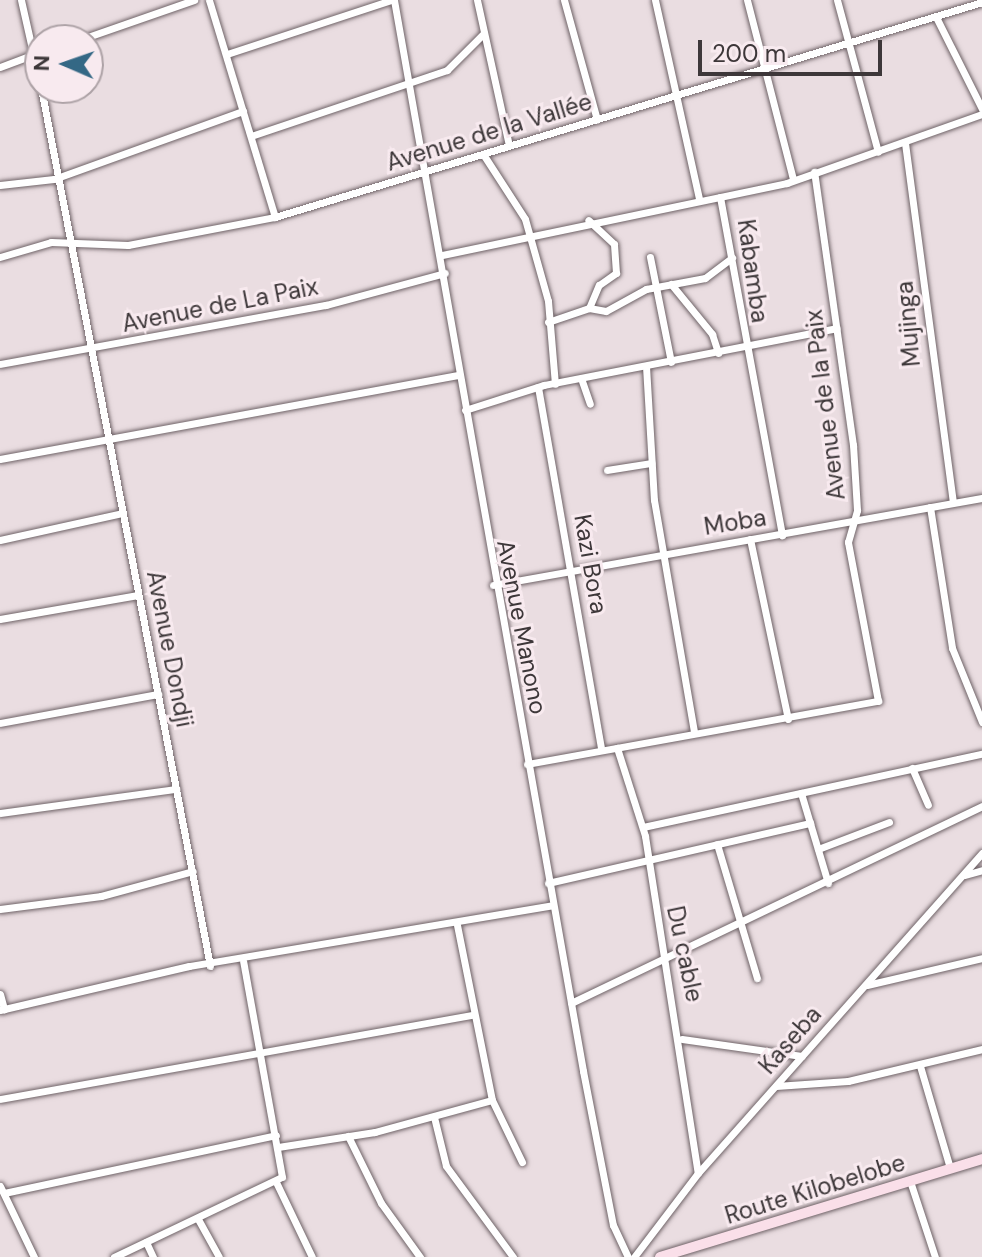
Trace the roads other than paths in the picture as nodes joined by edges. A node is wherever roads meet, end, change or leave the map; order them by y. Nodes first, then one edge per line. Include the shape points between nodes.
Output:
1 (21, 0) edge
2 (194, 0) edge
3 (209, 0) edge
4 (392, 0) edge
5 (477, 0) edge
6 (564, 0) edge
7 (655, 0) edge
8 (747, 0) edge
9 (837, 0) edge
10 (982, 2) edge
11 (937, 19) junction
12 (28, 24) edge
13 (104, 31) edge
14 (483, 34) junction
15 (851, 44) junction
16 (227, 54) junction
17 (24, 58) edge
18 (0, 67) edge
19 (764, 72) junction
20 (411, 82) junction
21 (676, 96) junction
22 (44, 104) edge
23 (243, 111) junction
24 (982, 112) edge
25 (597, 120) junction
26 (251, 136) junction
27 (905, 143) junction
28 (509, 145) junction
29 (878, 152) junction
30 (483, 154) junction
31 (429, 171) junction
32 (814, 172) junction
33 (58, 177) junction
34 (793, 179) junction
35 (0, 185) edge
36 (720, 197) junction
37 (699, 199) junction
38 (275, 217) junction
39 (588, 220) junction
40 (529, 235) junction
41 (70, 242) junction
42 (442, 255) junction
43 (0, 257) edge
44 (650, 257) dead end
45 (732, 258) junction
46 (445, 273) junction
47 (671, 284) junction
48 (657, 287) junction
49 (589, 308) junction
50 (548, 322) junction
51 (836, 328) junction
52 (742, 347) junction
53 (90, 351) junction
54 (718, 353) junction
55 (671, 362) junction
56 (0, 364) edge
57 (646, 366) junction
58 (459, 375) junction
59 (582, 381) junction
60 (555, 384) junction
61 (538, 387) junction
62 (590, 404) dead end
63 (465, 410) junction
64 (109, 438) junction
65 (0, 459) edge
66 (651, 463) junction
67 (607, 470) dead end
68 (982, 498) edge
69 (953, 502) junction
70 (930, 507) junction
71 (123, 513) junction
72 (850, 525) junction
73 (782, 535) junction
74 (750, 539) junction
75 (0, 540) edge
76 (661, 554) junction
77 (572, 569) junction
78 (493, 585) junction
79 (138, 595) junction
80 (0, 619) edge
81 (982, 689) edge
82 (970, 691) junction
83 (158, 694) junction
84 (788, 719) junction
85 (982, 722) edge
86 (0, 723) edge
87 (694, 732) junction
88 (601, 748) junction
89 (617, 748) junction
90 (982, 754) edge
91 (527, 764) junction
92 (912, 768) junction
93 (176, 789) junction
94 (801, 793) junction
95 (928, 805) dead end
96 (982, 806) edge
97 (0, 813) edge
98 (889, 822) dead end
99 (810, 823) junction
100 (643, 827) junction
101 (717, 844) junction
102 (818, 849) junction
103 (982, 853) edge
104 (646, 861) junction
105 (982, 870) edge
106 (193, 871) junction
107 (963, 875) junction
108 (548, 883) junction
109 (828, 883) junction
110 (552, 905) junction
111 (0, 909) edge
112 (457, 925) junction
113 (739, 927) junction
114 (982, 958) edge
115 (667, 959) junction
116 (243, 961) junction
117 (210, 966) junction
118 (757, 978) dead end
119 (865, 985) junction
120 (0, 994) edge
121 (571, 1003) junction
122 (2, 1010) edge
123 (472, 1015) junction
124 (682, 1039) junction
125 (982, 1049) edge
126 (257, 1052) junction
127 (802, 1056) junction
128 (920, 1066) junction
129 (776, 1086) junction
130 (0, 1099) edge
131 (492, 1100) junction
132 (434, 1117) junction
133 (276, 1135) junction
134 (348, 1136) junction
135 (278, 1147) junction
136 (982, 1159) edge
137 (522, 1162) dead end
138 (950, 1168) junction
139 (698, 1173) junction
140 (278, 1181) junction
141 (910, 1181) junction
142 (2, 1189) edge
143 (198, 1219) junction
144 (146, 1242) junction
145 (414, 1250) junction
146 (34, 1257) edge
147 (114, 1257) edge
148 (153, 1257) edge
149 (219, 1257) edge
150 (312, 1257) edge
151 (405, 1257) edge
152 (420, 1257) edge
153 (513, 1257) edge
154 (631, 1257) edge
155 (660, 1257) edge
156 (935, 1257) edge

1 - 12 street, Avenue Dondji
2 - 13 street
3 - 16 street
4 - 16 street
4 - 20 street, Avenue Manono
5 - 14 street
6 - 25 street
7 - 21 street
8 - 19 street
9 - 15 street
10 - 11 street, Avenue de la Vallée
11 - 15 street, Avenue de la Vallée
11 - 24 street
14 - 20 street via 447,70
14 - 28 street
15 - 19 street, Avenue de la Vallée
15 - 29 street
16 - 23 street
17 - 18 street
19 - 21 street, Avenue de la Vallée
19 - 34 street
20 - 26 street
20 - 31 street, Avenue Manono
21 - 25 street, Avenue de la Vallée
21 - 37 street
22 - 33 street, Avenue Dondji
23 - 26 street
23 - 33 street
24 - 27 street
25 - 28 street, Avenue de la Vallée
26 - 38 street
27 - 29 street
27 - 69 street, Mujinga
28 - 30 street, Avenue de la Vallée
29 - 32 street
30 - 31 street, Avenue de la Vallée
30 - 40 street via 521,207
31 - 38 street, Avenue de la Vallée
31 - 42 street, Avenue Manono
32 - 34 street
32 - 51 street, Avenue de la Paix
33 - 35 street
33 - 41 street, Avenue Dondji
34 - 36 street
36 - 37 street, Kabamba
36 - 45 street, Kabamba
37 - 39 street, Kabamba
38 - 41 street, Avenue de la Vallée via 128,245
39 - 40 street, Kabamba
39 - 49 street via 614,244 617,264
40 - 42 street, Kabamba
40 - 50 street
41 - 43 street, Avenue de la Vallée
41 - 53 street, Avenue Dondji
42 - 46 street, Avenue Manono
44 - 48 street
45 - 47 street via 705,278
45 - 52 street, Kabamba
46 - 53 street, Avenue de La Paix via 326,305
46 - 58 street, Avenue Manono
47 - 48 street
47 - 54 street via 717,340
48 - 49 street via 613,309
48 - 55 street
49 - 50 street
50 - 60 street
51 - 52 street
51 - 72 street, Avenue de la Paix via 853,445 857,510
52 - 54 street
52 - 73 street, Kabamba
53 - 56 street, Avenue de La Paix
53 - 64 street, Avenue Dondji
54 - 55 street
55 - 57 street
57 - 59 street
57 - 66 street
58 - 63 street, Avenue Manono
58 - 64 street
59 - 60 street
59 - 62 street
60 - 61 street
61 - 63 street
61 - 77 street, Kazi Bora
63 - 78 street, Avenue Manono
64 - 65 street
64 - 71 street, Avenue Dondji
66 - 67 street
66 - 76 street
68 - 69 street, Moba
69 - 70 street, Moba
70 - 72 street, Moba
70 - 82 street via 952,648
71 - 75 street
71 - 79 street, Avenue Dondji
72 - 73 street, Moba
72 - 84 street, Avenue de la Paix via 878,688 872,705
73 - 74 street, Moba
74 - 76 street, Moba
74 - 84 street
76 - 77 street, Moba
76 - 87 street
77 - 78 street, Moba
77 - 88 street, Kazi Bora
78 - 91 street, Avenue Manono
79 - 80 street
79 - 83 street, Avenue Dondji
81 - 82 street
82 - 85 street
83 - 86 street
83 - 93 street, Avenue Dondji
84 - 87 street
87 - 89 street
88 - 89 street
88 - 91 street
89 - 100 street, Du cable
90 - 92 street
91 - 108 street, Avenue Manono
92 - 94 street
92 - 95 street
93 - 97 street
93 - 106 street, Avenue Dondji
94 - 99 street
94 - 100 street
96 - 109 street via 861,859
98 - 102 street
99 - 101 street
99 - 102 street
100 - 104 street, Du cable
101 - 104 street
101 - 113 street
102 - 109 street
103 - 107 street, Kaseba
104 - 108 street
104 - 115 street, Du cable
105 - 107 street
106 - 111 street via 101,896
106 - 117 street, Avenue Dondji
107 - 119 street, Kaseba
108 - 110 street, Avenue Manono
109 - 113 street
110 - 112 street
110 - 121 street, Avenue Manono
112 - 116 street
112 - 123 street
113 - 115 street
113 - 118 street
114 - 119 street
115 - 121 street
115 - 124 street, Du cable
116 - 117 street
116 - 126 street
117 - 122 street
119 - 127 street, Kaseba
120 - 122 street
121 - 154 street, Avenue Manono via 605,1190
123 - 126 street
123 - 131 street
124 - 127 street
124 - 139 street, Du cable
125 - 128 street
126 - 130 street
126 - 133 street
127 - 129 street, Kaseba
128 - 129 street
128 - 138 street
129 - 139 street, Kaseba
131 - 132 street
131 - 137 street
132 - 134 street
132 - 153 street via 446,1166
133 - 135 street
133 - 142 street
134 - 135 street
134 - 145 street
135 - 140 street
136 - 138 street, Route Kilobelobe
138 - 141 street, Route Kilobelobe
139 - 154 street, Kaseba
140 - 143 street
140 - 150 street
141 - 155 street, Route Kilobelobe
141 - 156 street
142 - 146 street
143 - 144 street
143 - 149 street
144 - 147 street
144 - 148 street
145 - 151 street
145 - 152 street

